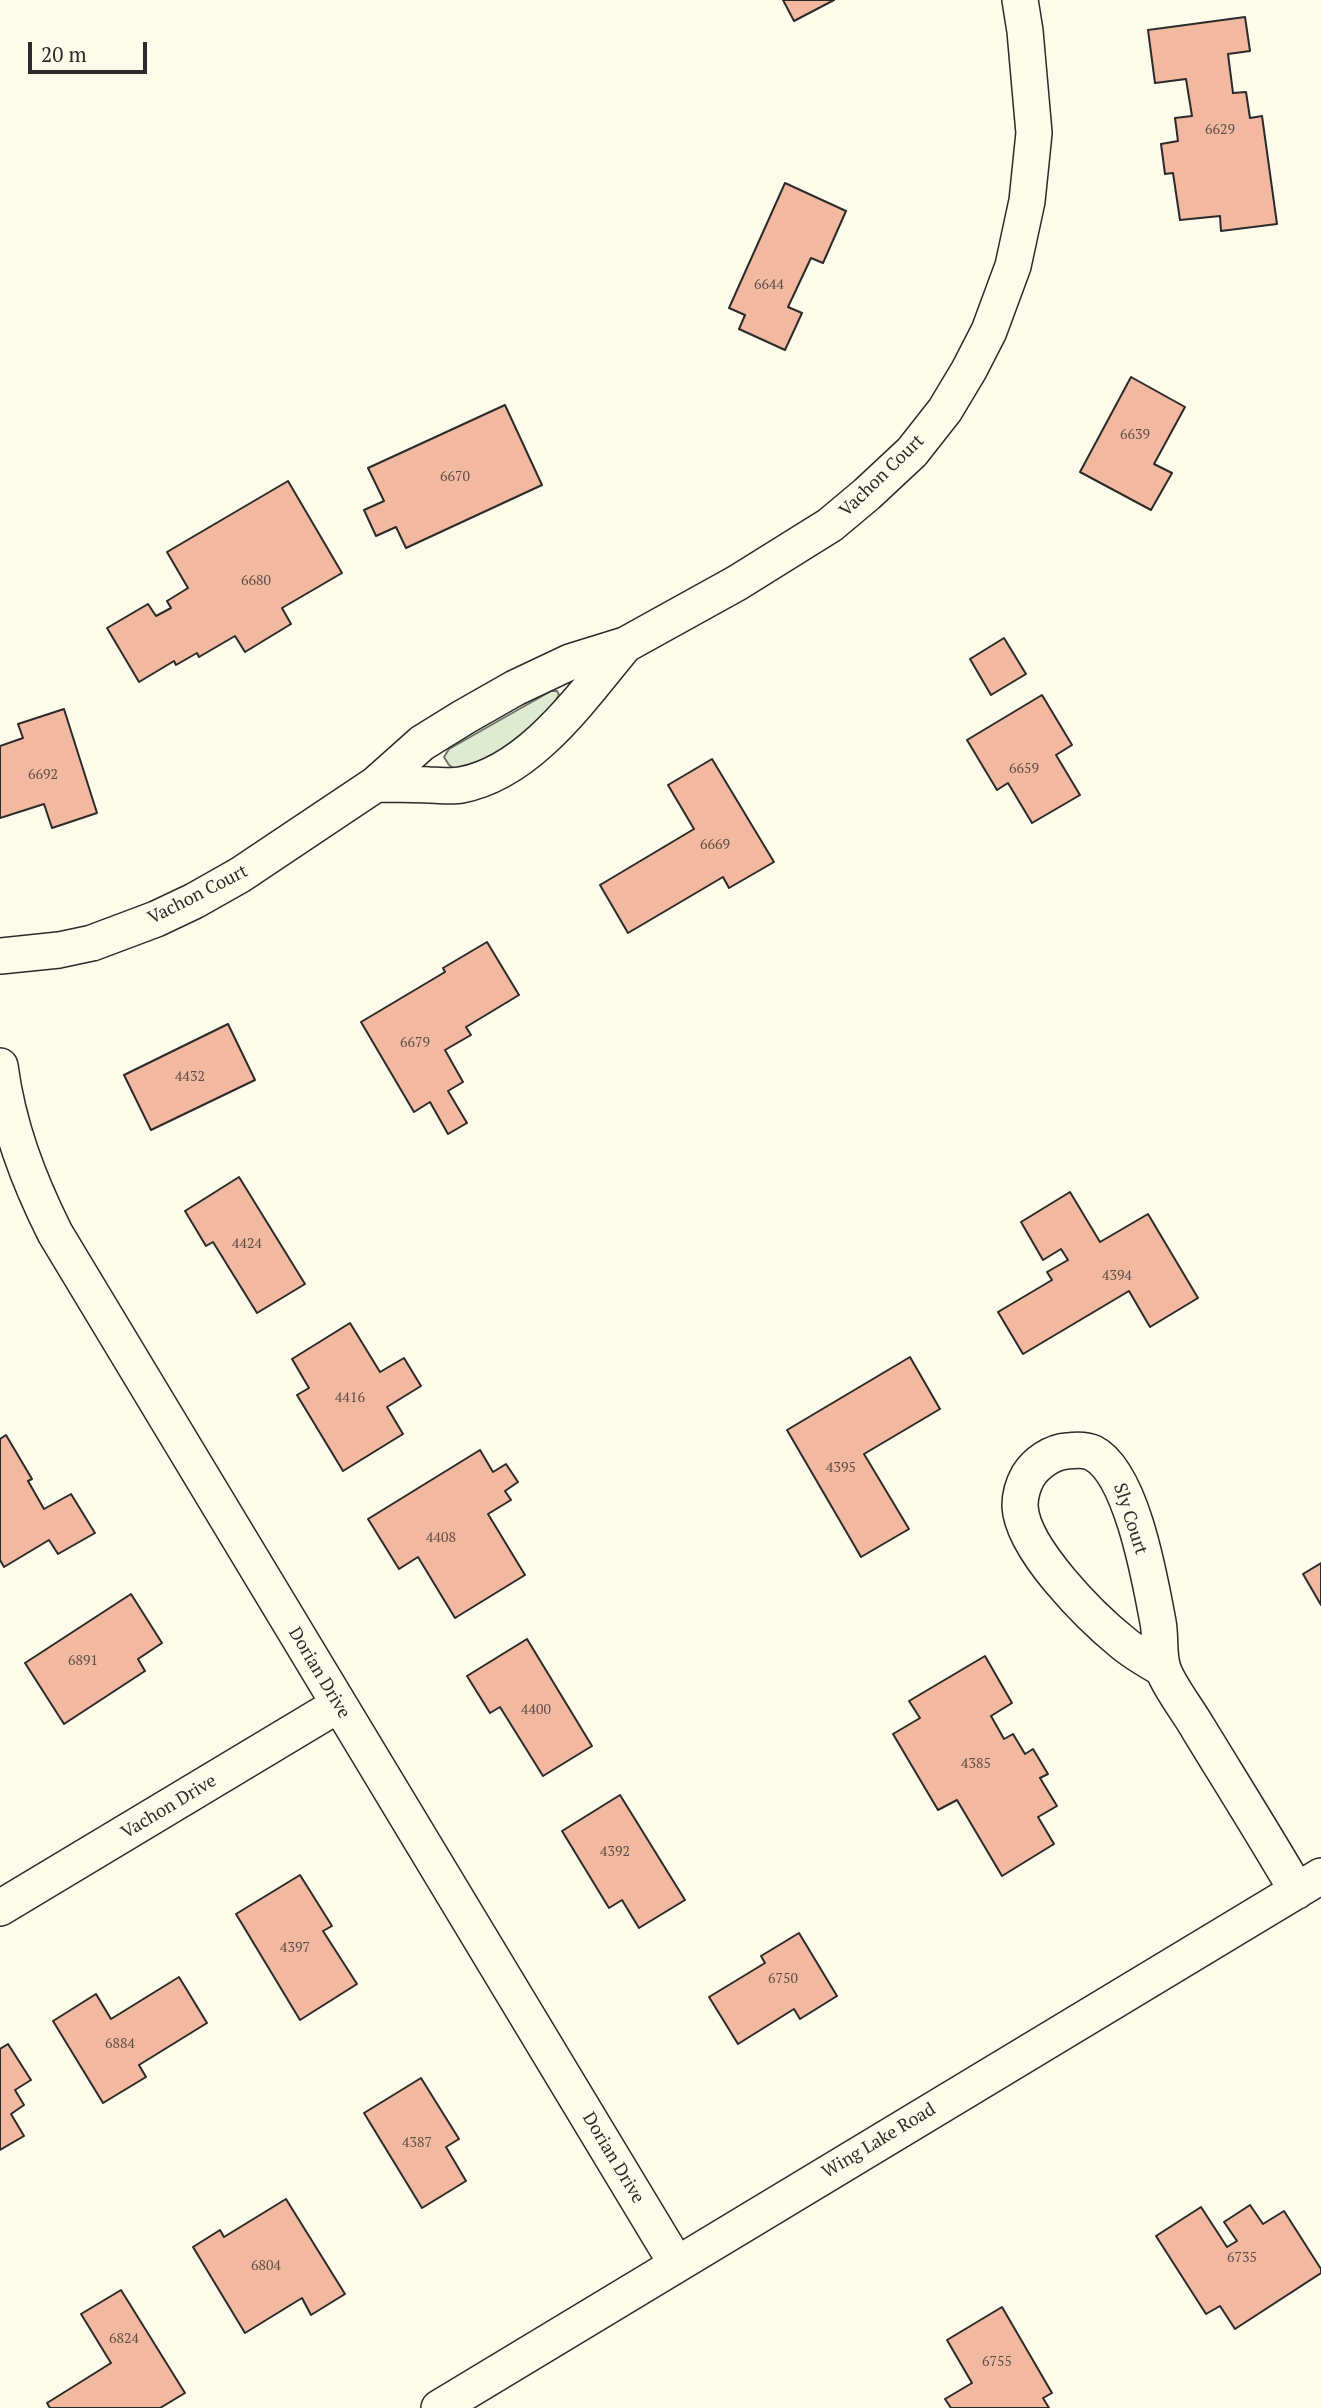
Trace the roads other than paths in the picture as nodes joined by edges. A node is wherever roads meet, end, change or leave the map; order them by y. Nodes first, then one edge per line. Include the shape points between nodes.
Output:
1 (1020, 0) edge
2 (625, 645) junction
3 (376, 784) junction
4 (0, 956) edge
5 (0, 1066) edge
6 (1163, 1669) junction
7 (338, 1705) junction
8 (1309, 1883) edge
9 (0, 1908) edge
10 (676, 2263) junction
11 (439, 2408) edge

1 - 2 street, Vachon Court via 1034,133 1027,201 1013,266 989,331 945,410 912,452 830,525
2 - 3 street, Vachon Court via 570,662 515,688 422,743
2 - 3 street, Vachon Court via 567,715 508,765 460,785
3 - 4 street, Vachon Court via 240,875 156,919 81,945
5 - 7 street, Dorian Drive via 22,1162 55,1233
6 - 6 street, Sly Court via 1158,1623 1127,1498 1117,1478 1092,1453 1061,1451 1032,1469 1022,1487 1020,1507 1030,1537 1054,1574 1087,1610 1124,1644
6 - 8 street, Sly Court
7 - 9 street, Vachon Drive
7 - 10 street, Dorian Drive
8 - 10 street, Wing Lake Road
10 - 11 street, Wing Lake Road

